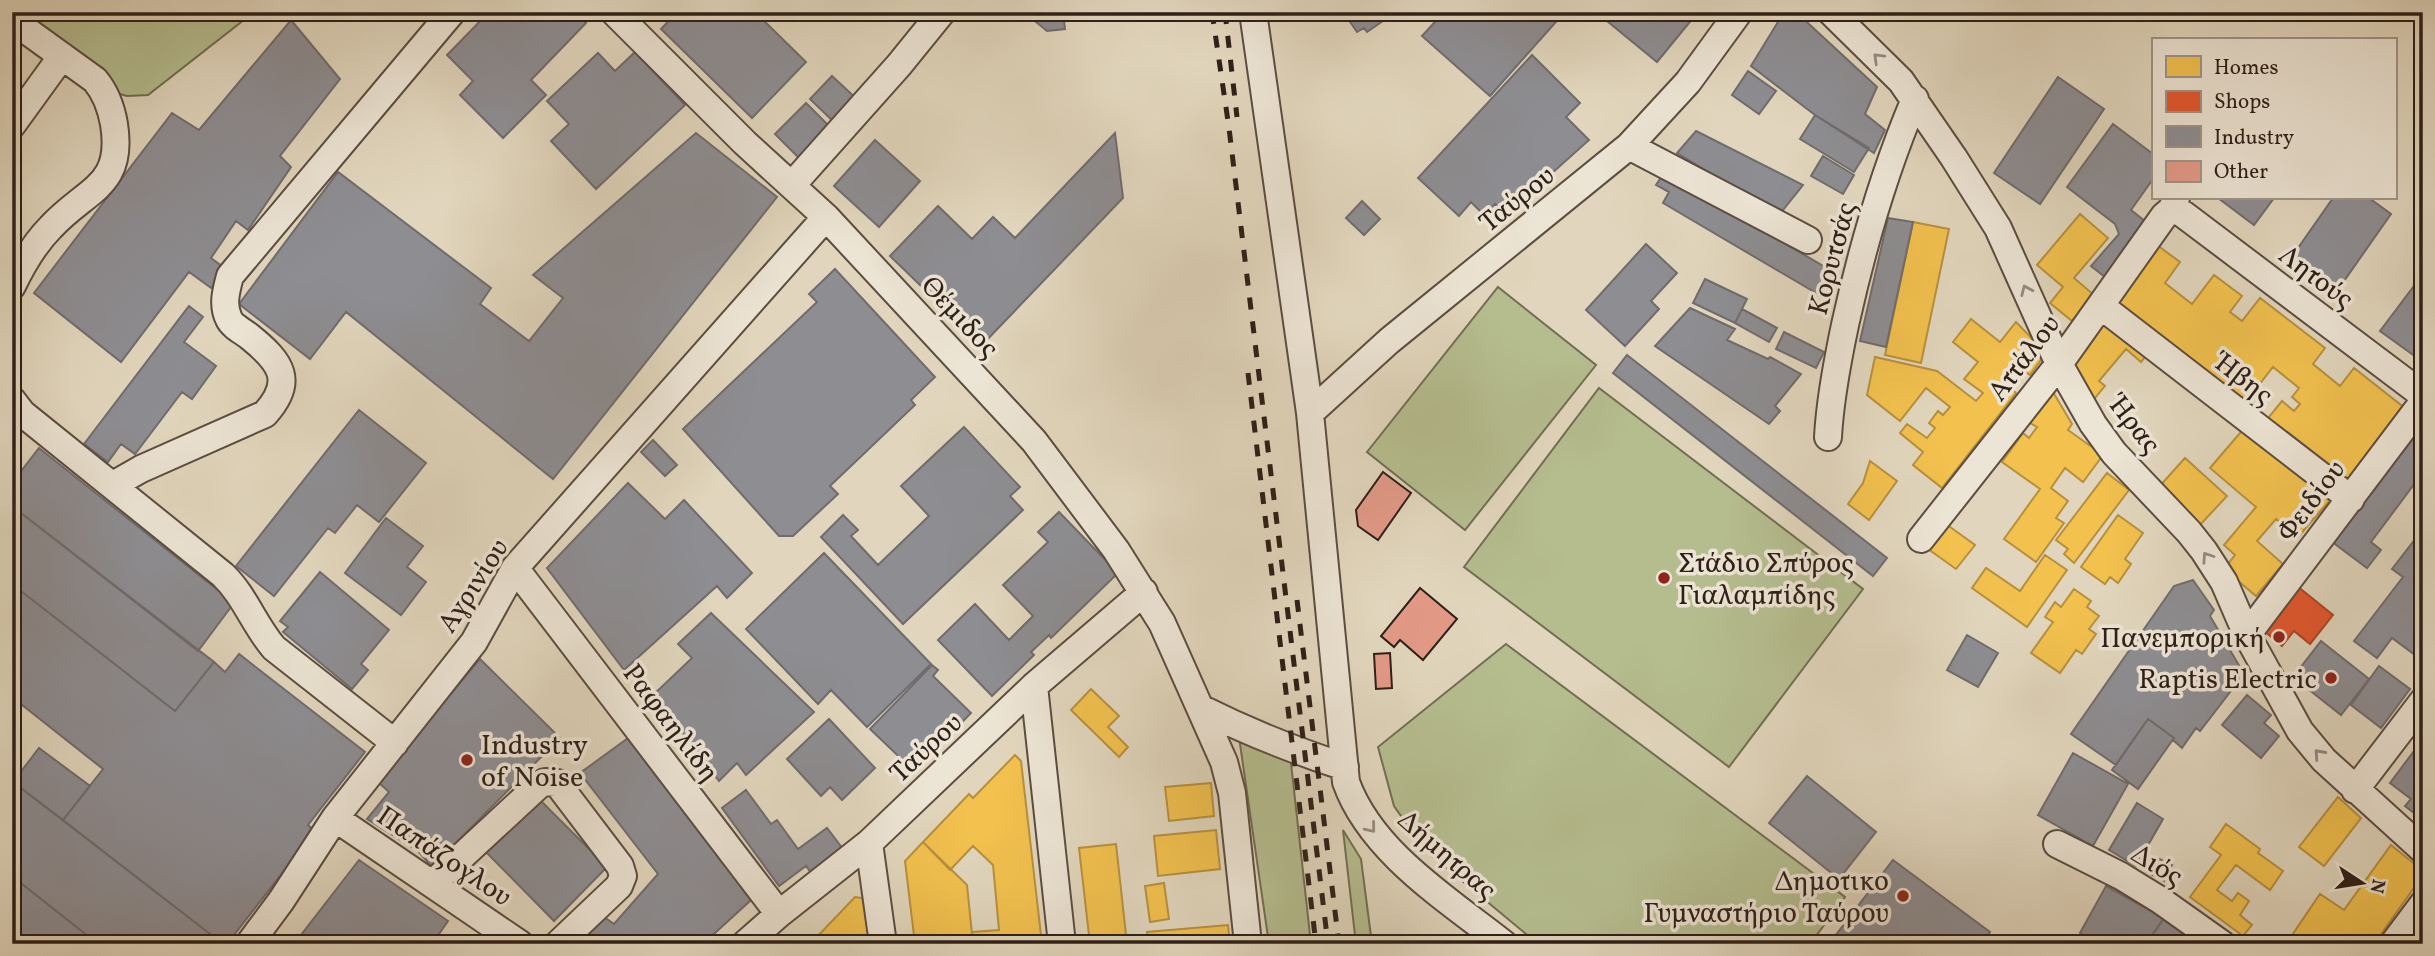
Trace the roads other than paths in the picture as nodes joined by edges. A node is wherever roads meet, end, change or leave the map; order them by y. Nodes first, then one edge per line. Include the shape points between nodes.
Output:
1 (452, 12) edge
2 (614, 12) edge
3 (942, 12) edge
4 (1253, 12) edge
5 (1739, 12) edge
6 (1830, 12) edge
7 (12, 20) edge
8 (62, 57) junction
9 (1915, 99) junction
10 (12, 125) edge
11 (1629, 146) junction
12 (792, 185) junction
13 (2174, 204) edge
14 (826, 217) junction
15 (1808, 240) dead end
16 (12, 286) edge
17 (2101, 306) junction
18 (2059, 364) junction
19 (2423, 395) edge
20 (12, 400) edge
21 (2423, 402) edge
22 (1310, 413) junction
23 (1828, 437) dead end
24 (113, 485) junction
25 (2351, 499) junction
26 (1920, 539) dead end
27 (515, 568) junction
28 (1144, 592) junction
29 (2247, 635) junction
30 (1034, 686) junction
31 (2423, 701) edge
32 (1202, 709) junction
33 (395, 743) junction
34 (1345, 767) junction
35 (2355, 790) junction
36 (335, 818) junction
37 (869, 843) junction
38 (2057, 844) dead end
39 (2423, 850) edge
40 (432, 884) junction
41 (2423, 904) edge
42 (779, 914) junction
43 (2219, 943) edge
44 (249, 944) edge
45 (520, 944) edge
46 (558, 944) edge
47 (745, 944) edge
48 (883, 944) edge
49 (1062, 944) edge
50 (1248, 944) edge
51 (1504, 944) edge
52 (2393, 944) edge

1 - 24 street via 230,276 224,297 229,321 275,361 284,380 278,399 265,414
2 - 12 street, Θέμιδος
3 - 12 street
4 - 22 street, Δήμητρας
5 - 11 street, Ταύρου via 1688,82
9 -> 6 street, Ήρας
7 - 8 street
8 - 10 street
8 - 16 street via 95,80 106,95 115,134 114,164 105,180 50,227
18 -> 9 street, Ήρας via 1998,228
9 - 23 street, Κορυτσάς via 1859,260 1830,398
11 - 15 street
11 - 22 street, Ταύρου via 1389,341
12 - 14 street, Θέμιδος
13 - 17 street, Αττάλου
13 - 19 street, Λητούς
14 - 27 street, Αγρινίου
14 - 28 street, Θέμιδος via 1034,441
17 - 18 street, Αττάλου
17 - 25 street, Ήβης
18 - 26 street, Αττάλου
29 -> 18 street, Ήρας via 2224,582 2204,551 2114,453
20 - 24 street via 22,413
21 - 25 street, Φειδίου
22 - 34 street, Δήμητρας
24 - 33 street via 234,586 280,653
25 - 29 street, Φειδίου
27 - 33 street, Αγρινίου via 474,642
27 - 42 street, Ραφαηλίδη
28 - 30 street, Ταύρου
28 - 32 street, Θέμιδος
35 -> 29 street, Ήρας via 2300,731
30 - 37 street, Ταύρου
30 - 49 street
31 - 35 street
32 - 34 street
32 - 50 street, Θέμιδος via 1232,793
33 - 36 street, Αγρινίου
34 -> 51 street, Δήμητρας via 1352,801 1375,833 1398,858
35 - 39 street, Ήρας
36 - 40 street, Παπάζογλου
36 - 44 street, Αγρινίου
37 - 42 street, Ταύρου
37 - 48 street
38 - 43 street, Διός via 2121,876
40 - 45 street, Παπάζογλου
40 - 46 street via 539,785 557,783 623,876 619,886
41 - 52 street
42 - 47 street, Ταύρου

